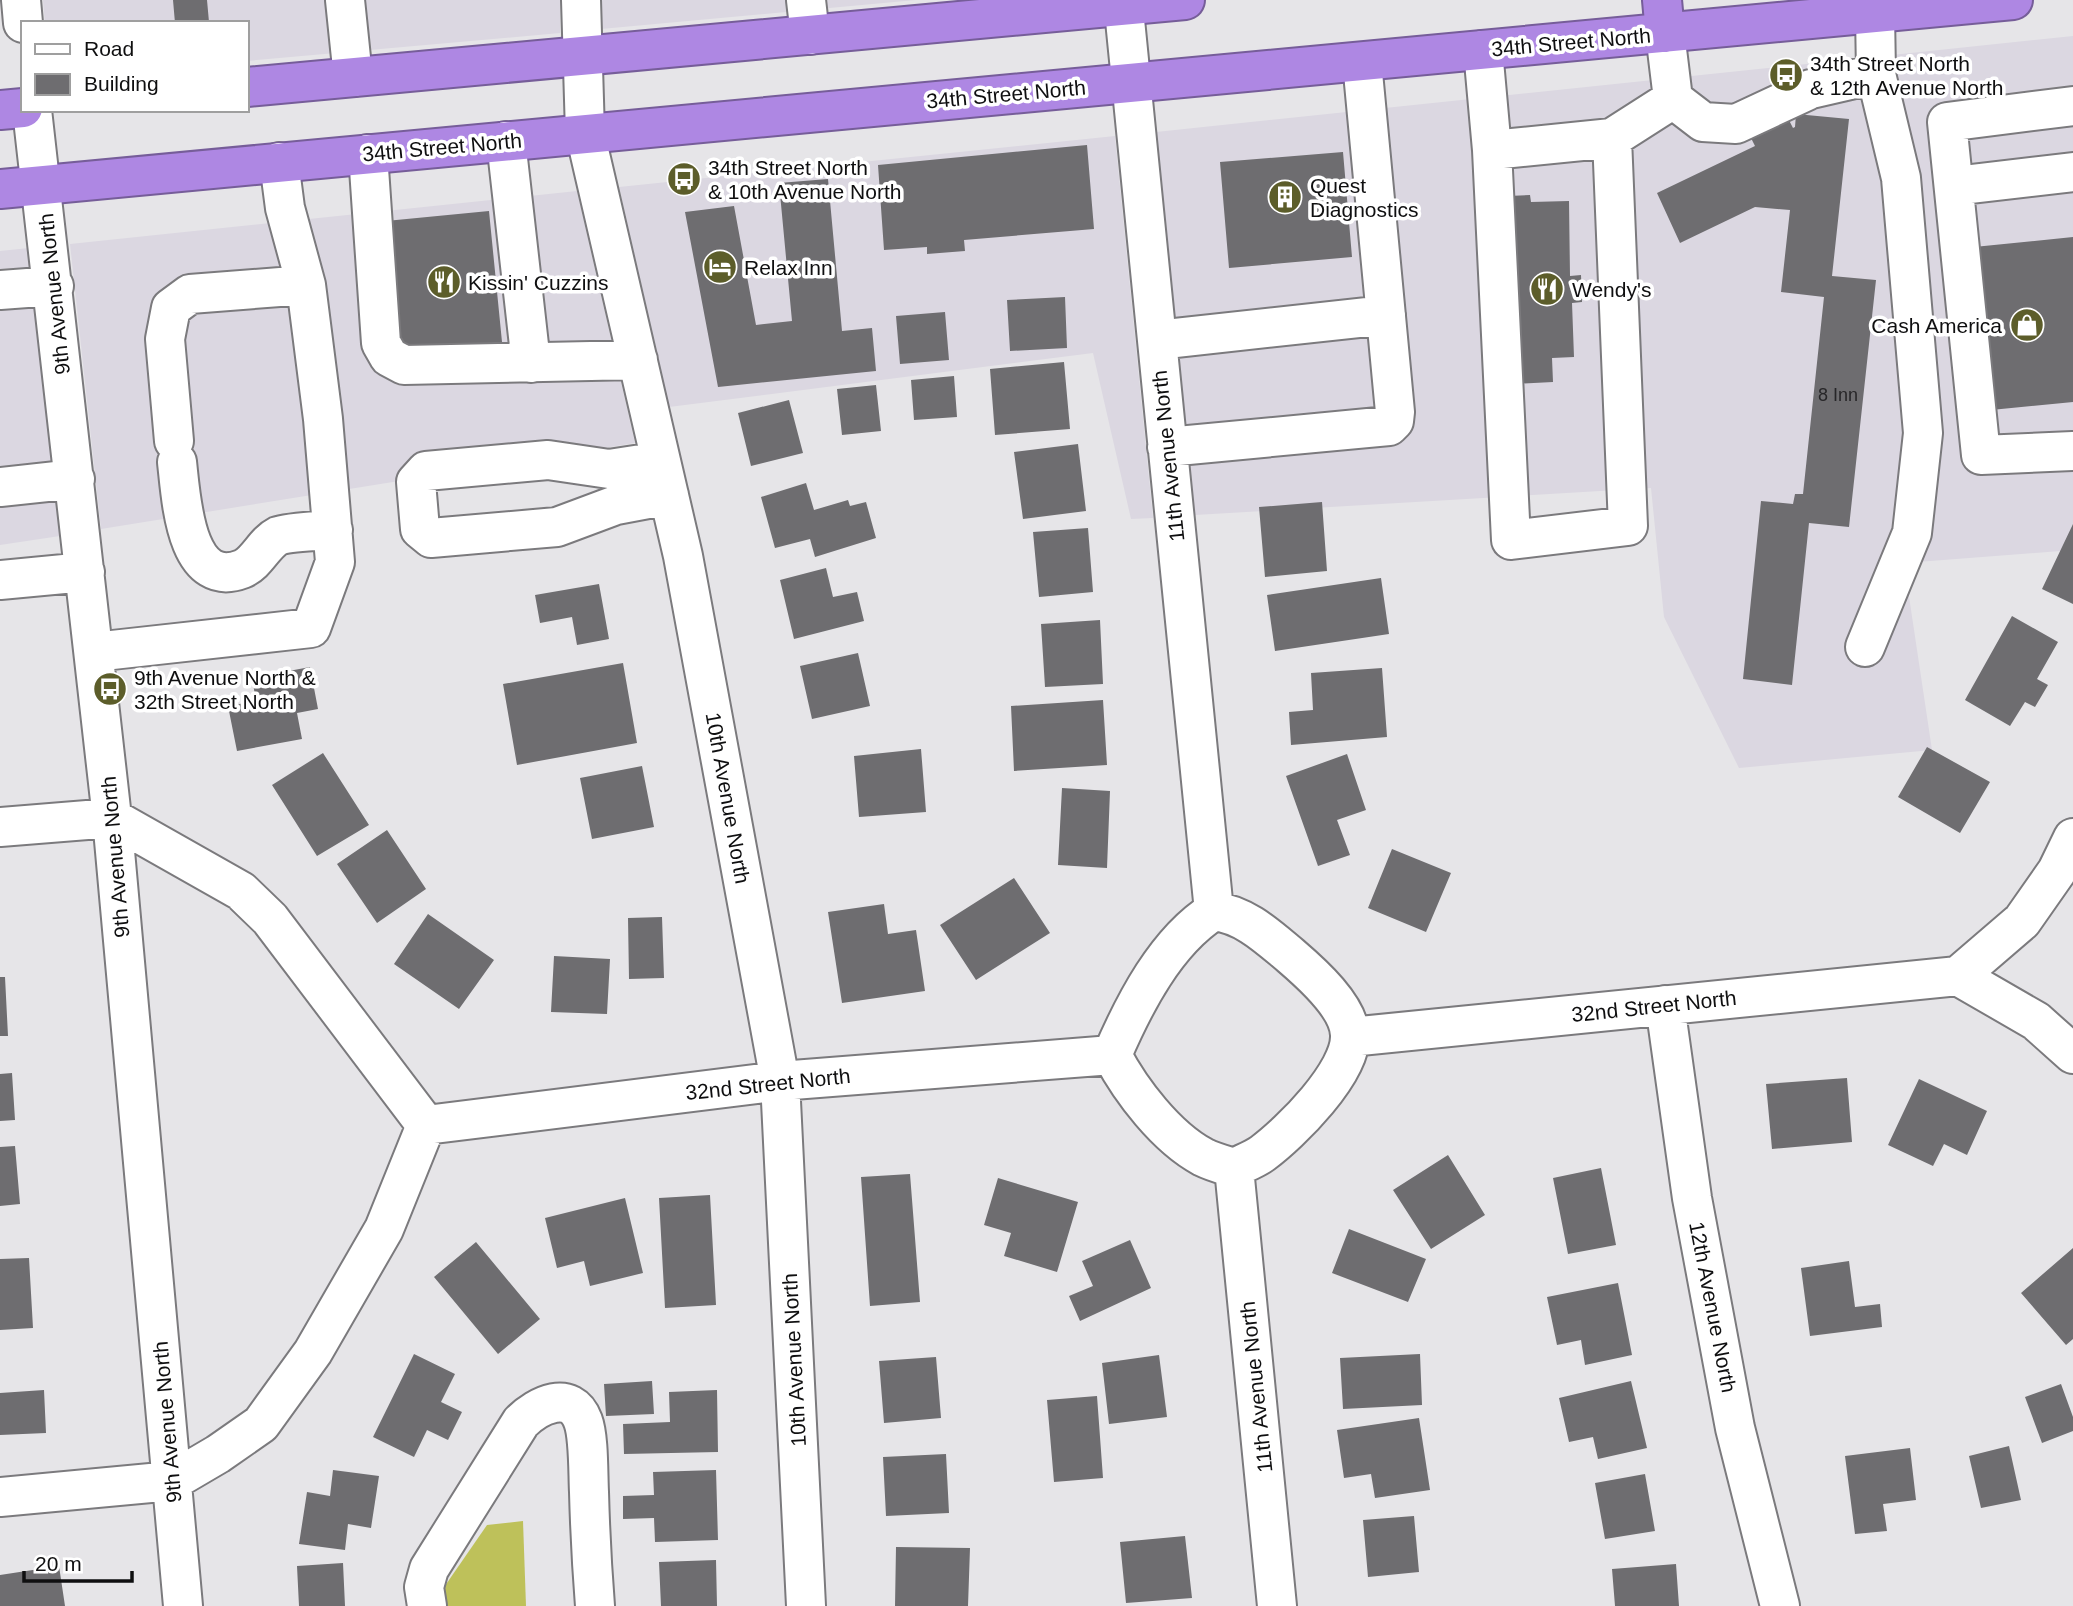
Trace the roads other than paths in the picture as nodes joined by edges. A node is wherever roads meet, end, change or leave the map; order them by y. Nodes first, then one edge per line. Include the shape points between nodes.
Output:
1 (21, 0) edge
2 (345, 0) edge
3 (581, 0) edge
4 (1185, 0) edge
5 (2013, 0) edge
6 (1123, 3) edge
7 (965, 10) edge
8 (1875, 13) junction
9 (1663, 16) edge
10 (808, 17) edge
11 (23, 21) edge
12 (1483, 50) junction
13 (581, 56) junction
14 (1362, 61) junction
15 (1876, 74) junction
16 (353, 77) junction
17 (1130, 83) junction
18 (248, 87) edge
19 (1674, 99) junction
20 (2073, 106) edge
21 (21, 108) edge
22 (0, 110) edge
23 (32, 112) edge
24 (585, 133) junction
25 (1612, 138) junction
26 (506, 141) junction
27 (1492, 150) junction
28 (368, 154) junction
29 (279, 162) junction
30 (2073, 172) edge
31 (42, 186) junction
32 (1954, 186) junction
33 (0, 189) edge
34 (306, 285) junction
35 (54, 286) junction
36 (0, 290) edge
37 (1386, 315) junction
38 (1157, 340) junction
39 (638, 360) junction
40 (531, 363) junction
41 (1167, 447) junction
42 (2073, 451) edge
43 (665, 478) junction
44 (75, 480) junction
45 (0, 487) edge
46 (332, 530) junction
47 (85, 572) junction
48 (0, 580) edge
49 (1865, 647) dead end
50 (94, 652) junction
51 (112, 818) junction
52 (0, 827) edge
53 (2073, 838) edge
54 (1214, 911) junction
55 (1958, 976) junction
56 (1665, 1005) junction
57 (1350, 1037) junction
58 (2073, 1054) edge
59 (1112, 1055) junction
60 (780, 1081) junction
61 (426, 1125) junction
62 (1234, 1168) junction
63 (173, 1481) junction
64 (0, 1497) edge
65 (183, 1606) edge
66 (427, 1606) edge
67 (595, 1606) edge
68 (807, 1606) edge
69 (1277, 1606) edge
70 (1780, 1606) edge

1 - 11 street
2 - 16 street
3 - 13 street, 10th Avenue North
4 - 6 highway
5 - 8 highway, 34th Street North
6 - 7 highway
6 - 17 street, 11th Avenue North
7 - 10 highway
8 - 9 highway, 34th Street North
8 - 15 street
9 - 12 highway, 34th Street North
9 - 19 street
10 - 13 highway
12 - 14 highway, 34th Street North
12 - 27 street
13 - 16 highway
13 - 24 street, 10th Avenue North
14 - 17 highway, 34th Street North
14 - 37 street
15 - 19 street via 1811,89 1736,124 1703,122
15 - 49 street via 1901,178 1923,433 1912,533
16 - 18 highway
17 - 24 highway, 34th Street North
17 - 38 street, 11th Avenue North
19 - 25 street
20 - 32 street via 1947,122
21 - 22 highway
23 - 31 street, 9th Avenue North
24 - 26 highway, 34th Street North
24 - 39 street, 10th Avenue North
25 - 27 street
25 - 27 street via 1628,526 1511,540
26 - 28 highway, 34th Street North
26 - 40 street
28 - 29 highway, 34th Street North
28 - 40 street via 381,343 389,357 404,365
29 - 31 highway, 34th Street North
29 - 34 street via 285,208
30 - 32 street
31 - 33 highway, 34th Street North
31 - 35 street, 9th Avenue North
32 - 42 street via 1981,455
34 - 46 street
34 - 46 street via 190,294 171,309 165,339 175,452 193,549 213,570 230,572 246,567 279,536
35 - 36 street
35 - 44 street, 9th Avenue North
37 - 38 street
37 - 41 street via 1395,412 1389,426
38 - 41 street, 11th Avenue North
39 - 40 street
39 - 43 street, 10th Avenue North
41 - 54 street, 11th Avenue North
43 - 43 street via 548,460 426,471 416,482 420,529 431,538 557,527 616,505
43 - 60 street, 10th Avenue North
44 - 45 street
44 - 47 street, 9th Avenue North
46 - 50 street via 335,562 311,628
47 - 48 street
47 - 50 street, 9th Avenue North
50 - 51 street, 9th Avenue North
51 - 52 street
51 - 61 street via 241,891 270,919
51 - 63 street, 9th Avenue North
53 - 55 street via 2057,871 2022,921
54 - 57 street via 1232,913 1263,932 1306,969 1344,1012
54 - 59 street via 1194,923 1168,956 1132,1008
55 - 56 street, 32nd Street North
55 - 58 street via 2036,1021
56 - 57 street, 32nd Street North
56 - 70 street, 12th Avenue North via 1692,1198 1733,1415
57 - 62 street via 1343,1065 1312,1108 1262,1154
59 - 60 street, 32nd Street North
59 - 62 street via 1125,1081 1163,1125 1203,1157
60 - 61 street, 32nd Street North
60 - 68 street, 10th Avenue North
61 - 63 street via 384,1229 313,1352 261,1424
62 - 69 street, 11th Avenue North
63 - 64 street
63 - 65 street, 9th Avenue North
66 - 67 street via 424,1587 429,1569 521,1422 534,1410 564,1403 583,1421

